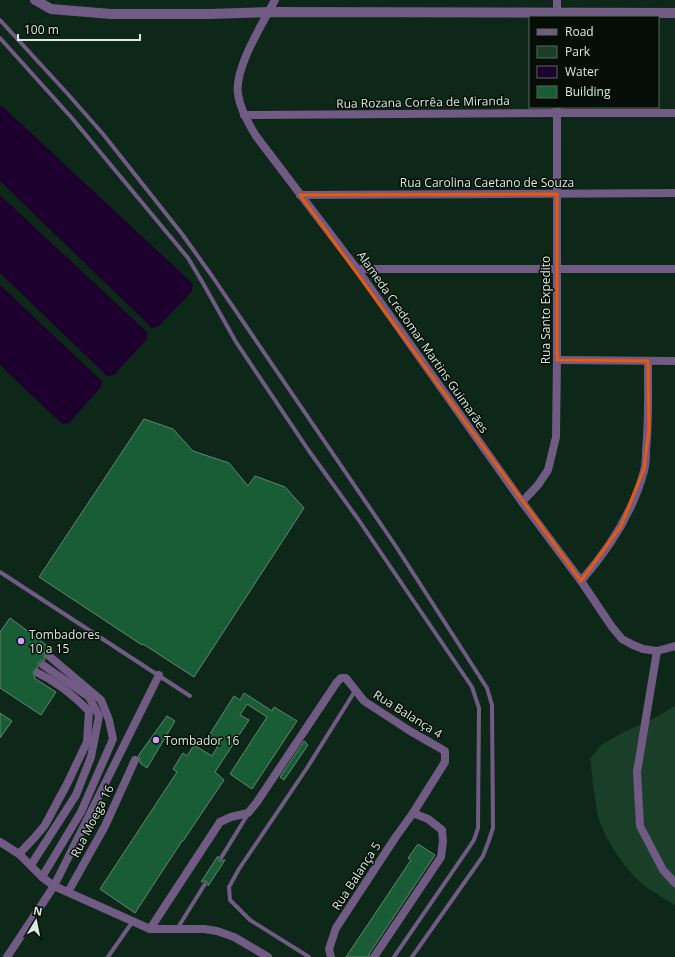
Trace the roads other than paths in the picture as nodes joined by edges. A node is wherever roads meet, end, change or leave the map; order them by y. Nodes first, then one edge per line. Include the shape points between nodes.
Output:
1 (34, 0) edge
2 (275, 0) edge
3 (557, 0) edge
4 (269, 12) junction
5 (675, 13) edge
6 (557, 15) edge
7 (0, 20) edge
8 (0, 38) edge
9 (557, 110) edge
10 (675, 113) edge
11 (244, 116) junction
12 (675, 193) edge
13 (300, 194) junction
14 (557, 194) junction
15 (357, 269) junction
16 (557, 269) junction
17 (675, 269) edge
18 (557, 360) junction
19 (648, 361) junction
20 (675, 361) edge
21 (522, 502) junction
22 (1, 574) edge
23 (581, 581) junction
24 (675, 646) edge
25 (657, 651) junction
26 (49, 656) dead end
27 (43, 665) dead end
28 (38, 672) dead end
29 (159, 675) junction
30 (355, 691) junction
31 (190, 696) dead end
32 (136, 760) dead end
33 (248, 813) junction
34 (413, 813) junction
35 (0, 842) edge
36 (19, 854) junction
37 (221, 858) dead end
38 (31, 865) junction
39 (42, 877) junction
40 (675, 883) edge
41 (204, 884) dead end
42 (54, 886) junction
43 (68, 892) junction
44 (133, 922) junction
45 (150, 929) junction
46 (176, 929) junction
47 (7, 957) edge
48 (108, 957) edge
49 (268, 957) edge
50 (309, 957) edge
51 (331, 957) edge
52 (374, 957) edge
53 (394, 957) edge
54 (412, 957) edge

1 - 4 street via 51,9 111,14
2 - 4 street, Alameda Credomar Martins Guimarães
3 - 6 street
4 - 6 street
4 - 11 street, Alameda Credomar Martins Guimarães via 238,79 238,93
5 - 6 street
7 - 54 lane via 103,134 186,240 395,544 487,688 492,705 492,828 489,840 483,856
8 - 53 lane via 72,117 188,258 240,348 472,687 479,708 478,828 474,840
9 - 10 street, Rua Rozana Corrêa de Miranda
9 - 11 street, Rua Rozana Corrêa de Miranda
9 - 14 street, Rua Santo Expedito
11 - 13 street, Alameda Credomar Martins Guimarães
12 - 14 street, Rua Carolina Caetano de Souza
13 - 14 street, Rua Carolina Caetano de Souza
13 - 15 street, Alameda Credomar Martins Guimarães
14 - 16 street, Rua Santo Expedito
15 - 16 street
15 - 21 street, Alameda Credomar Martins Guimarães
16 - 17 street
16 - 18 street, Rua Santo Expedito
18 - 19 street
18 - 21 street, Rua Santo Expedito via 556,437 548,470
19 - 20 street
19 - 23 street via 649,428 644,469 621,526
21 - 23 street, Alameda Credomar Martins Guimarães
22 - 29 lane
23 - 25 street, Alameda Credomar Martins Guimarães via 622,639 643,649
24 - 25 street, Alameda Credomar Martins Guimarães
25 - 40 street via 637,772 640,826 663,870
26 - 39 street via 101,700 113,739 81,812
27 - 38 street via 89,696 100,716 92,757 76,795
28 - 36 street via 50,678 89,711 87,742 45,824
29 - 31 lane
29 - 42 street
30 - 33 street, Rua Balança 4 via 346,678 341,678 337,682
30 - 34 street, Rua Balança 4 via 364,701 445,751 445,762
30 - 50 lane via 229,887 230,900 250,920
32 - 43 street, Rua Moega 16 via 105,826
33 - 37 lane
33 - 45 street via 220,822
34 - 51 street, Rua Balança 5 via 336,928 329,949
34 - 52 street via 428,819 442,830 441,857
35 - 36 street
36 - 38 street
38 - 39 street
39 - 42 street
41 - 46 lane
42 - 43 street
42 - 47 street
43 - 44 street
44 - 45 street
44 - 48 lane
45 - 46 street
46 - 49 street via 217,931 234,937

